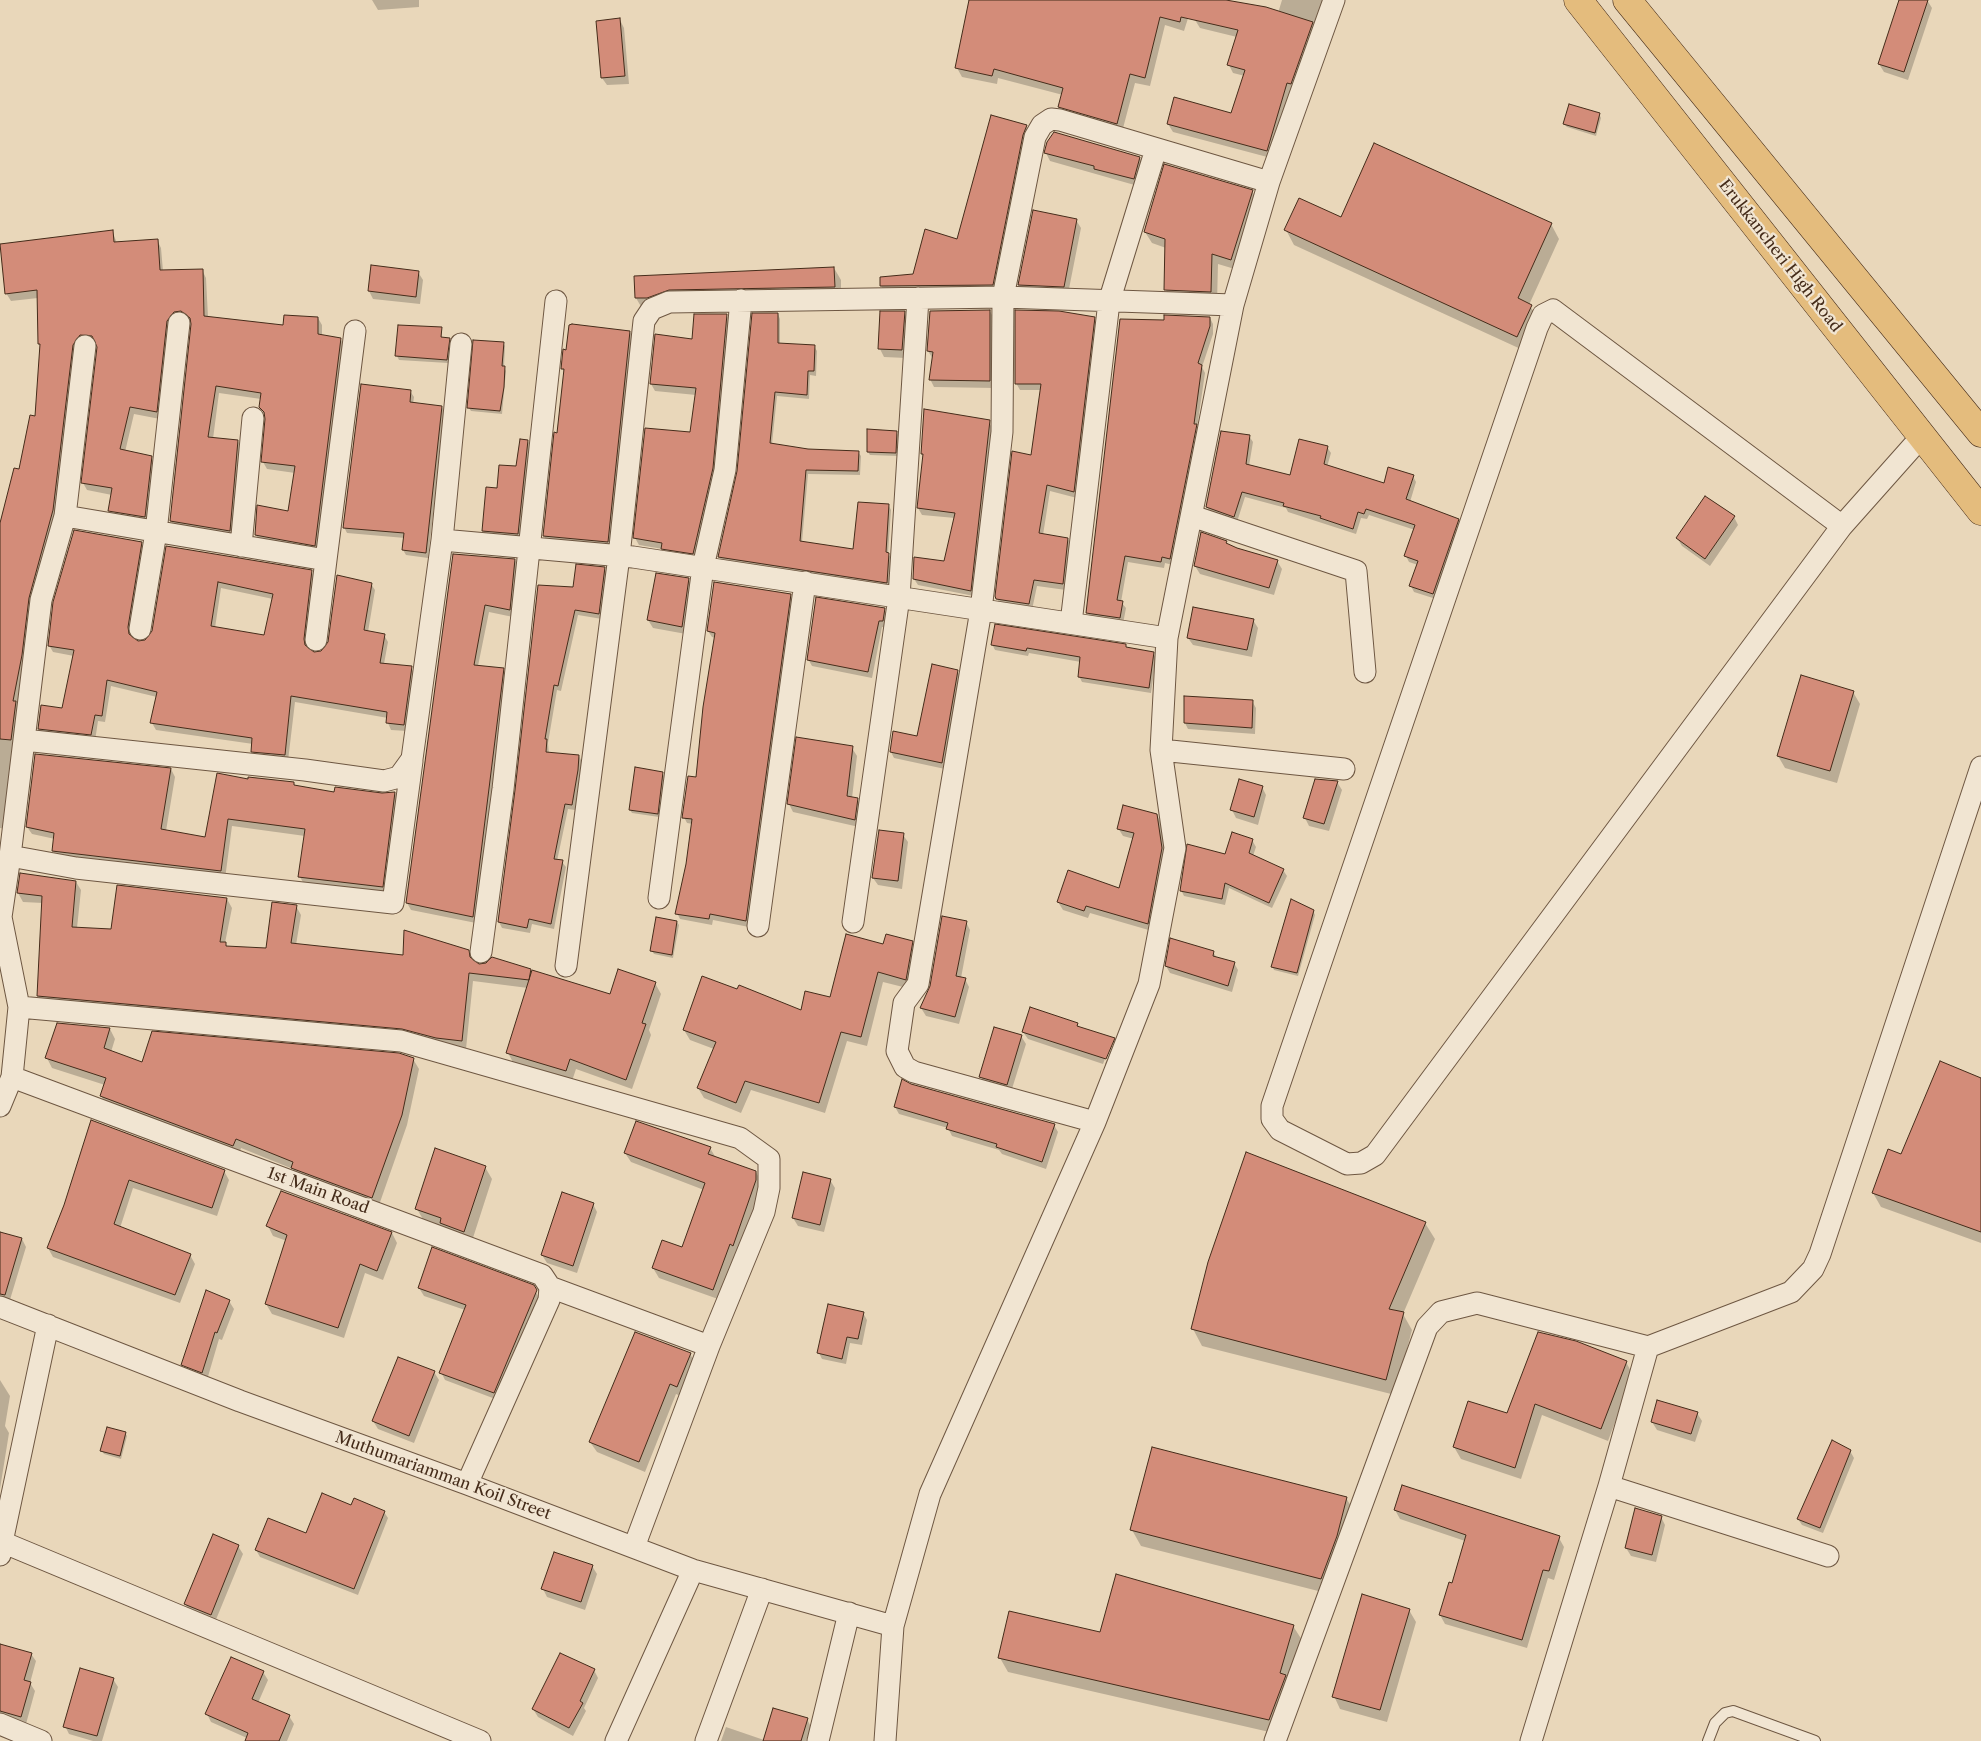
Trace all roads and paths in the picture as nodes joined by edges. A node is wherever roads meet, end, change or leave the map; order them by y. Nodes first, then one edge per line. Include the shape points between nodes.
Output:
1 (1334, 0) edge
2 (1578, 0) edge
3 (1627, 0) edge
4 (1156, 149) junction
5 (1269, 182) junction
6 (1003, 297) junction
7 (918, 298) junction
8 (741, 300) junction
9 (556, 301) dead end
10 (1108, 302) junction
11 (1873, 303) junction
12 (1233, 305) junction
13 (179, 323) dead end
14 (1836, 327) junction
15 (355, 331) dead end
16 (461, 344) dead end
17 (85, 346) dead end
18 (253, 418) dead end
19 (1981, 433) edge
20 (1922, 436) junction
21 (1981, 511) edge
22 (65, 516) junction
23 (1192, 516) junction
24 (1842, 526) junction
25 (156, 532) junction
26 (442, 540) junction
27 (241, 546) junction
28 (531, 548) junction
29 (619, 556) junction
30 (326, 560) junction
31 (703, 567) junction
32 (805, 582) junction
33 (899, 597) junction
34 (981, 610) junction
35 (1070, 623) junction
36 (140, 628) dead end
37 (1167, 638) junction
38 (316, 640) dead end
39 (1365, 672) dead end
40 (24, 740) junction
41 (1162, 750) junction
42 (412, 759) junction
43 (1981, 766) edge
44 (1344, 769) dead end
45 (10, 856) junction
46 (660, 898) dead end
47 (853, 922) dead end
48 (758, 926) dead end
49 (481, 952) dead end
50 (566, 966) dead end
51 (19, 1007) junction
52 (12, 1077) junction
53 (0, 1106) edge
54 (1095, 1122) junction
55 (550, 1287) junction
56 (0, 1307) edge
57 (48, 1325) junction
58 (709, 1346) junction
59 (1648, 1348) junction
60 (467, 1484) junction
61 (1610, 1486) junction
62 (634, 1548) junction
63 (1, 1549) edge
64 (1828, 1556) dead end
65 (693, 1570) junction
66 (762, 1589) junction
67 (849, 1613) junction
68 (893, 1626) junction
69 (0, 1724) edge
70 (41, 1741) edge
71 (480, 1741) edge
72 (616, 1741) edge
73 (706, 1741) edge
74 (818, 1741) edge
75 (885, 1741) edge
76 (1275, 1741) edge
77 (1530, 1741) edge
78 (1708, 1741) edge
79 (1815, 1741) edge

1 - 5 street
2 - 14 main road, Erukkancheri High Road
3 - 11 main road
4 - 5 street
4 - 6 street via 1060,120 1042,124 1036,138
4 - 10 street
5 - 12 street
6 - 7 street
6 - 10 street
6 - 34 street via 1002,432
7 - 8 street
7 - 33 street
8 - 29 street via 669,302 652,309 644,322
8 - 31 street via 725,470
9 - 28 street
10 - 12 street
10 - 35 street
11 - 14 main road
11 - 19 main road
12 - 23 street
13 - 25 street
14 - 20 main road, Erukkancheri High Road
15 - 30 street
16 - 26 street
17 - 22 street
18 - 27 street
20 - 21 main road, Erukkancheri High Road
20 - 24 street
22 - 25 street
22 - 40 street via 41,600
23 - 37 street
23 - 39 street via 1356,571
24 - 24 street via 1375,1155 1361,1163 1346,1164 1280,1130 1272,1119 1272,1106 1543,315 1553,310
25 - 27 street
25 - 36 street
26 - 28 street
26 - 42 street
27 - 30 street
28 - 29 street
28 - 49 street
29 - 31 street
29 - 50 street
30 - 38 street
31 - 32 street
31 - 46 street
32 - 33 street
32 - 48 street
33 - 34 street
33 - 47 street
34 - 35 street
34 - 54 street via 918,984 904,1003 897,1051 905,1067 914,1072
35 - 37 street
37 - 41 street
40 - 42 street via 384,781 399,777
40 - 45 street
41 - 44 street
41 - 54 street via 1175,848 1149,984
42 - 45 street via 393,904 76,868
43 - 59 street via 1813,1269 1791,1292
45 - 51 street via 1,917
51 - 52 street
51 - 58 street via 401,1041 740,1138 769,1159 769,1188 764,1212
52 - 53 street
52 - 55 street, 1st Main Road via 542,1275
54 - 68 street via 930,1494
55 - 58 street
55 - 60 street via 549,1300
56 - 57 street, Muthumariamman Koil Street
57 - 60 street, Muthumariamman Koil Street via 240,1401
57 - 63 street
58 - 62 street
59 - 61 street
59 - 76 street via 1477,1303 1440,1312 1427,1327
60 - 62 street, Muthumariamman Koil Street
61 - 64 street
61 - 77 street
62 - 65 street, Muthumariamman Koil Street
63 - 71 street
65 - 66 street, Muthumariamman Koil Street
65 - 72 street
66 - 67 street, Muthumariamman Koil Street
66 - 73 street
67 - 68 street, Muthumariamman Koil Street
67 - 74 street
68 - 75 street
69 - 70 street
78 - 79 lane via 1715,1723 1733,1710

